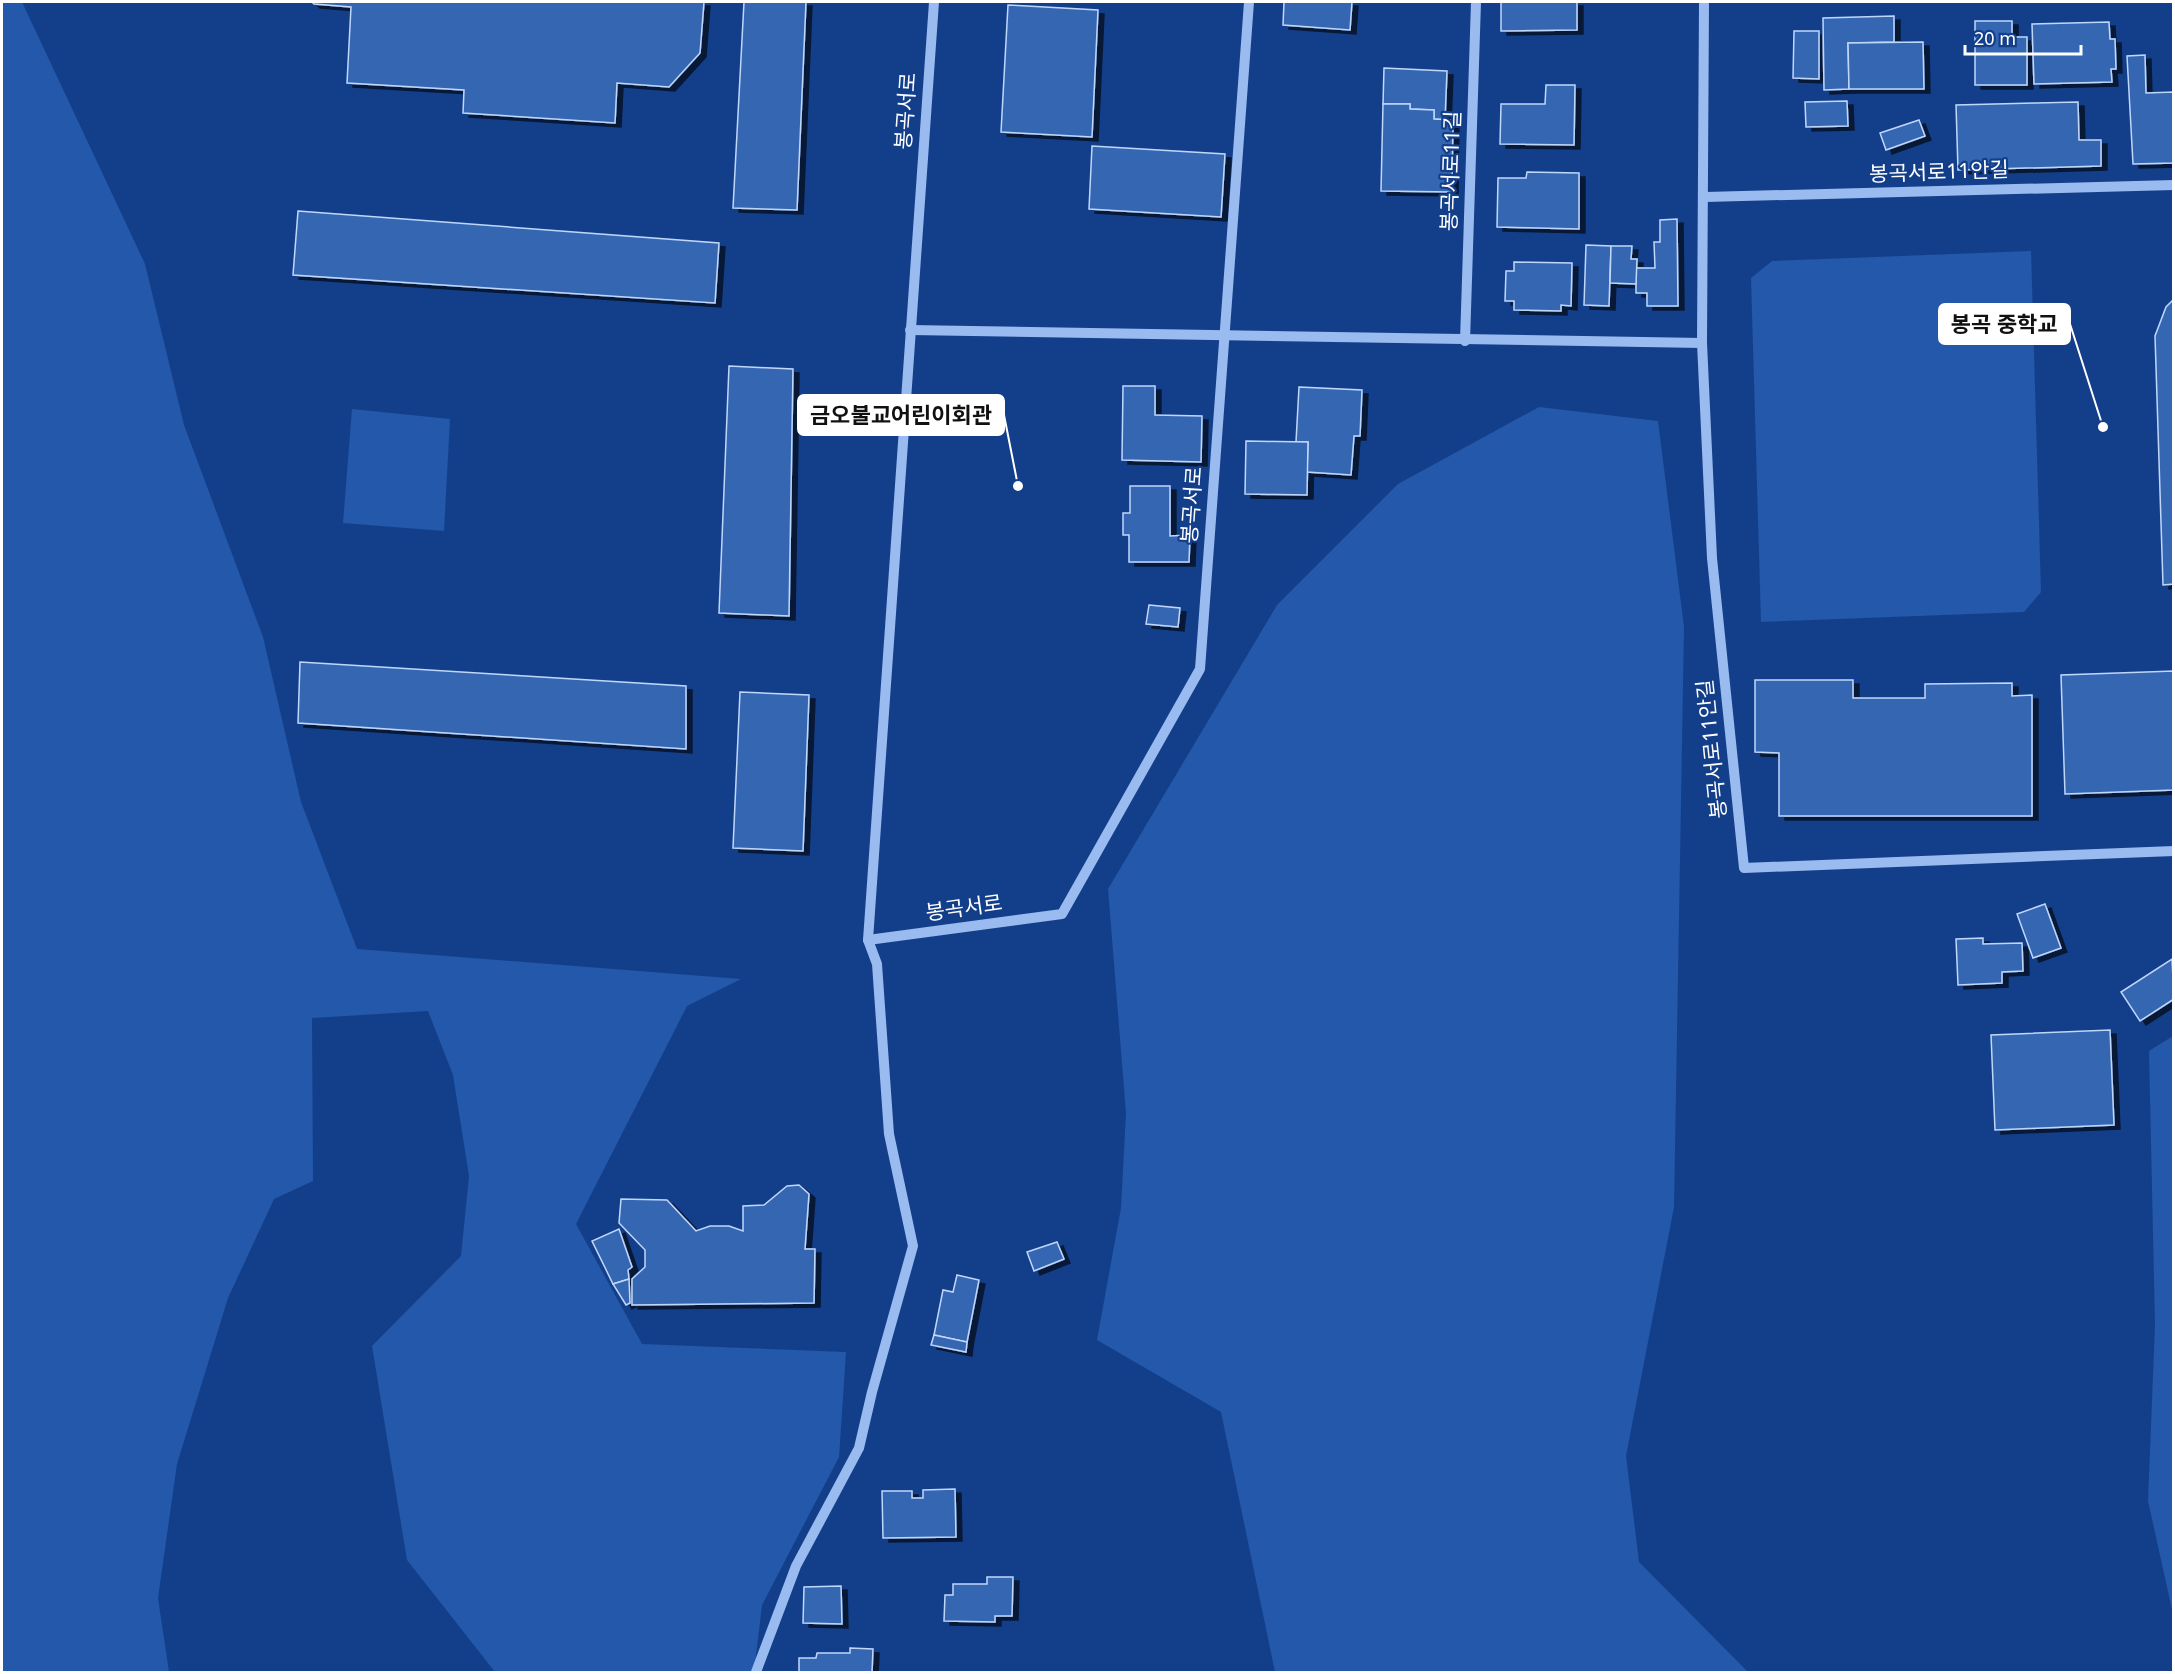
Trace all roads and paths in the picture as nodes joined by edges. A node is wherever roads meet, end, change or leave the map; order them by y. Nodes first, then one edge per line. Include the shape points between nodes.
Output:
1 (934, 2) edge
2 (1249, 2) edge
3 (1476, 2) edge
4 (1704, 2) edge
5 (2174, 185) edge
6 (1705, 197) junction
7 (910, 330) junction
8 (1224, 336) junction
9 (1465, 341) junction
10 (1702, 343) junction
11 (2174, 851) edge
12 (868, 940) junction
13 (756, 1672) edge

1 - 7 street, 봉곡서로
2 - 8 street, 봉곡서로
3 - 9 street, 봉곡서로11길
4 - 6 street, 봉곡서로11안길
5 - 6 street, 봉곡서로11안길
6 - 10 street, 봉곡서로11안길
7 - 8 street
7 - 12 street, 봉곡서로
8 - 9 street
8 - 12 street, 봉곡서로 via 1200,669 1062,914
9 - 10 street
10 - 11 street, 봉곡서로11안길 via 1712,558 1744,868
12 - 13 street via 876,964 889,1134 913,1246 859,1448 796,1566

